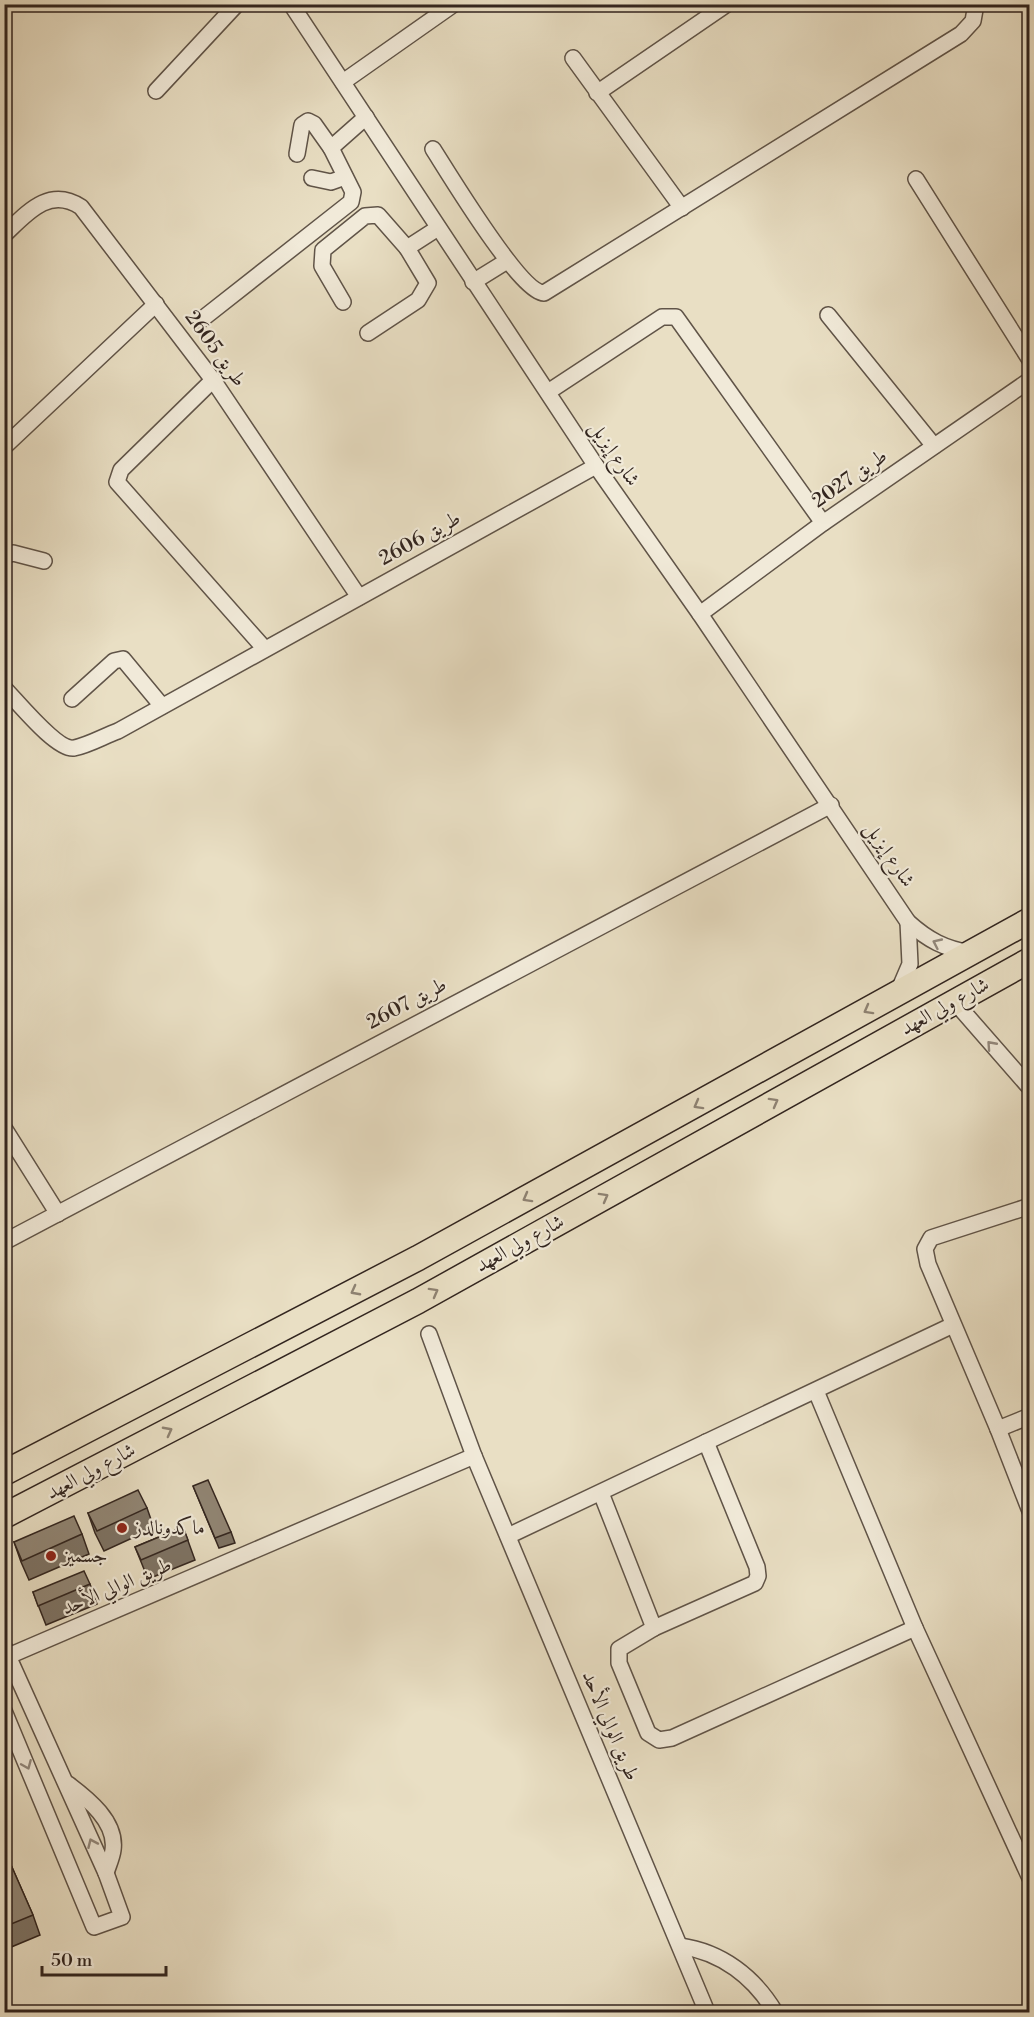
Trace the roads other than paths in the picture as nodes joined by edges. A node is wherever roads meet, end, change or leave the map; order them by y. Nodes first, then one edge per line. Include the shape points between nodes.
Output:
1 (237, 4) edge
2 (291, 4) edge
3 (454, 4) edge
4 (727, 4) edge
5 (976, 4) edge
6 (573, 58) dead end
7 (343, 82) junction
8 (156, 91) dead end
9 (597, 93) junction
10 (366, 117) junction
11 (330, 148) junction
12 (433, 149) dead end
13 (297, 154) dead end
14 (345, 177) junction
15 (312, 178) dead end
16 (916, 179) dead end
17 (682, 208) junction
18 (438, 228) junction
19 (4, 235) edge
20 (407, 248) junction
21 (507, 261) junction
22 (473, 282) junction
23 (343, 302) dead end
24 (156, 304) junction
25 (828, 315) dead end
26 (201, 320) dead end
27 (368, 333) dead end
28 (1029, 360) edge
29 (213, 381) junction
30 (1028, 384) edge
31 (548, 392) junction
32 (934, 446) junction
33 (4, 447) edge
34 (596, 466) junction
35 (823, 523) junction
36 (4, 556) edge
37 (44, 561) dead end
38 (358, 597) junction
39 (700, 614) junction
40 (264, 648) junction
41 (4, 688) edge
42 (72, 699) dead end
43 (162, 706) junction
44 (831, 805) junction
45 (1029, 920) edge
46 (908, 922) junction
47 (971, 952) junction
48 (1029, 960) edge
49 (939, 972) junction
50 (897, 993) junction
51 (954, 1001) junction
52 (1029, 1088) edge
53 (4, 1128) edge
54 (1029, 1206) edge
55 (58, 1214) junction
56 (4, 1242) edge
57 (953, 1325) junction
58 (429, 1334) dead end
59 (194, 1376) junction
60 (816, 1390) junction
61 (1029, 1416) edge
62 (998, 1429) junction
63 (706, 1442) junction
64 (474, 1455) junction
65 (4, 1473) edge
66 (4, 1488) edge
67 (601, 1493) junction
68 (14, 1511) edge
69 (1029, 1511) edge
70 (4, 1533) edge
71 (508, 1536) junction
72 (654, 1628) junction
73 (915, 1628) junction
74 (6, 1654) edge
75 (4, 1711) edge
76 (1029, 1878) edge
77 (680, 1946) junction
78 (707, 2013) edge
79 (775, 2013) edge

1 - 8 street
2 - 7 street, شارع إيزيل
3 - 7 street
4 - 9 street
5 - 17 street via 973,21 961,33
6 - 9 street
7 - 10 street, شارع إيزيل
9 - 17 street
10 - 11 street
10 - 18 street, شارع إيزيل
11 - 13 street via 308,121 302,124
11 - 14 street
12 - 21 street
14 - 15 street via 331,183
14 - 26 street via 353,192 344,209
16 - 28 street
17 - 21 street via 544,293 531,288
18 - 20 street
18 - 22 street, شارع إيزيل
19 - 24 street, طريق 2605 via 42,202 74,202 87,213
20 - 23 street via 378,215 365,216 323,250 322,266
20 - 27 street via 428,283 424,292
21 - 22 street
22 - 31 street, شارع إيزيل
24 - 29 street, طريق 2605
24 - 33 street
25 - 32 street
29 - 38 street, طريق 2605
29 - 40 street via 121,470 117,482
30 - 32 street, طريق 2027
31 - 34 street, شارع إيزيل
31 - 35 street via 662,317 675,318
32 - 35 street, طريق 2027
34 - 38 street, طريق 2606
34 - 39 street, شارع إيزيل
35 - 39 street, طريق 2027
36 - 37 street via 13,553
38 - 40 street, طريق 2606
39 - 44 street, شارع إيزيل
40 - 43 street, طريق 2606
41 - 43 street, طريق 2606 via 65,748 118,731
42 - 43 street via 114,661 123,659
44 - 46 street, شارع إيزيل
44 - 55 street, طريق 2607
45 - 47 main road, شارع ولي العهد
47 -> 46 street, شارع إيزيل via 941,946
46 - 50 street via 910,964
47 - 49 main road, شارع ولي العهد
48 - 51 main road, شارع ولي العهد
49 - 50 main road, شارع ولي العهد
49 - 51 main road
50 -> 59 main road, شارع ولي العهد via 418,1258
52 -> 51 street
68 -> 51 main road, شارع ولي العهد via 418,1301
53 - 55 street
54 - 57 street via 931,1238 925,1249 928,1264
55 - 56 street, طريق 2607
57 - 60 street
57 - 62 street
58 - 64 street, طريق الوالي الأحد
59 - 65 main road, شارع ولي العهد
59 - 66 main road via 153,1409
60 - 63 street
60 - 73 street
61 - 62 street
62 - 69 street
63 - 67 street
63 - 72 street via 758,1576 755,1583
64 - 71 street, طريق الوالي الأحد
64 - 74 street, طريق الوالي الأحد
67 - 71 street
67 - 72 street
68 - 70 main road
71 - 77 street, طريق الوالي الأحد
72 - 73 street via 619,1649 619,1663 648,1733 659,1740 672,1738
73 - 76 street
75 -> 74 street, طريق الوالي الأحد via 94,1927 122,1917
77 - 78 street, طريق الوالي الأحد
77 - 79 street via 711,1953 729,1963 757,1988

